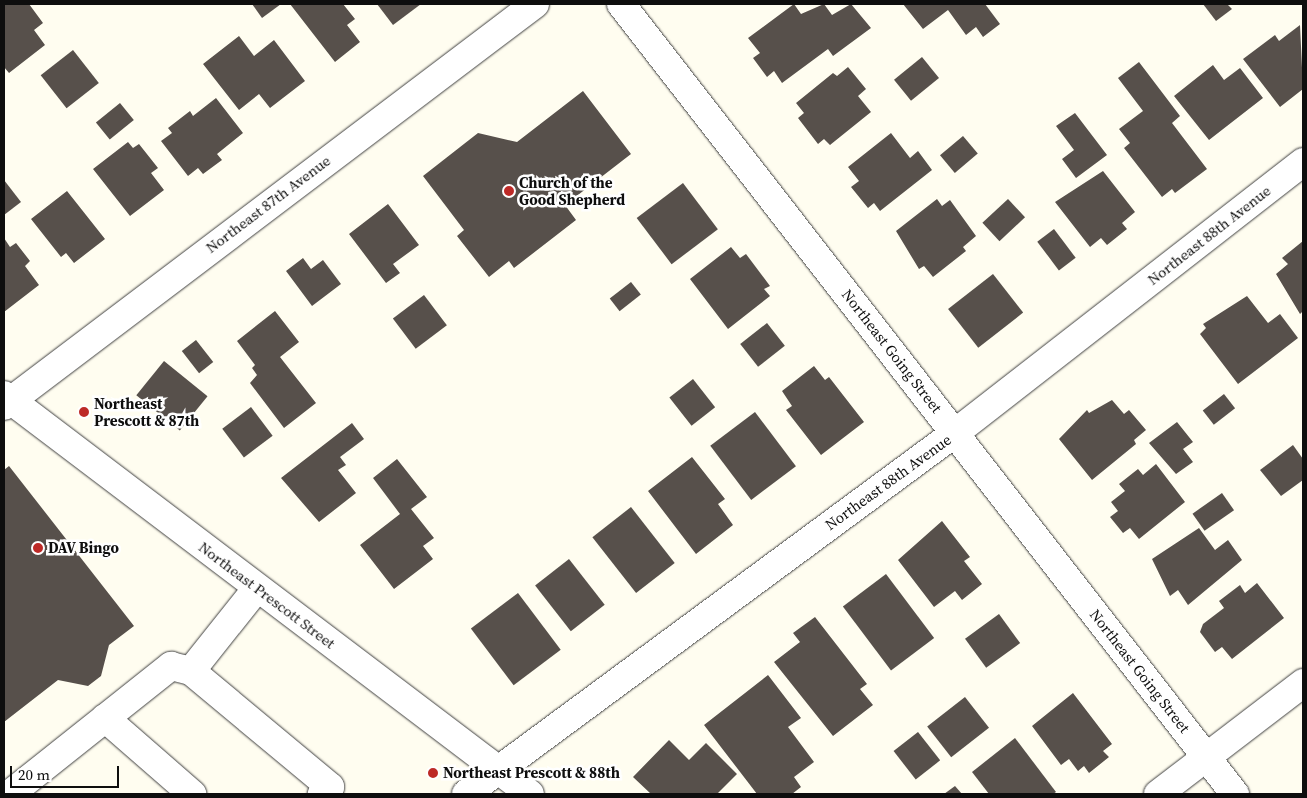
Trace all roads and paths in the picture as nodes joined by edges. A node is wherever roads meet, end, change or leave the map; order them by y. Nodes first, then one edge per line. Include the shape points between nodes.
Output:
1 (535, 4) edge
2 (621, 4) edge
3 (1303, 162) edge
4 (6, 401) edge
5 (955, 433) junction
6 (257, 588) junction
7 (191, 671) junction
8 (1303, 683) edge
9 (105, 718) junction
10 (1206, 757) junction
11 (498, 770) junction
12 (11, 794) edge
13 (192, 794) edge
14 (322, 794) edge
15 (466, 794) edge
16 (530, 794) edge
17 (1158, 794) edge
18 (1235, 794) edge

1 - 4 street, Northeast 87th Avenue
2 - 5 street, Northeast Going Street
3 - 5 street, Northeast 88th Avenue
4 - 6 street, Northeast Prescott Street
5 - 10 street, Northeast Going Street
5 - 11 street, Northeast 88th Avenue
6 - 7 street
6 - 11 street, Northeast Prescott Street
7 - 9 street via 171,666
7 - 14 street via 330,787
8 - 10 street
9 - 12 street
9 - 13 street
10 - 17 street
10 - 18 street, Northeast Going Street
11 - 15 street, Northeast 88th Avenue
11 - 16 street, Northeast Prescott Street

